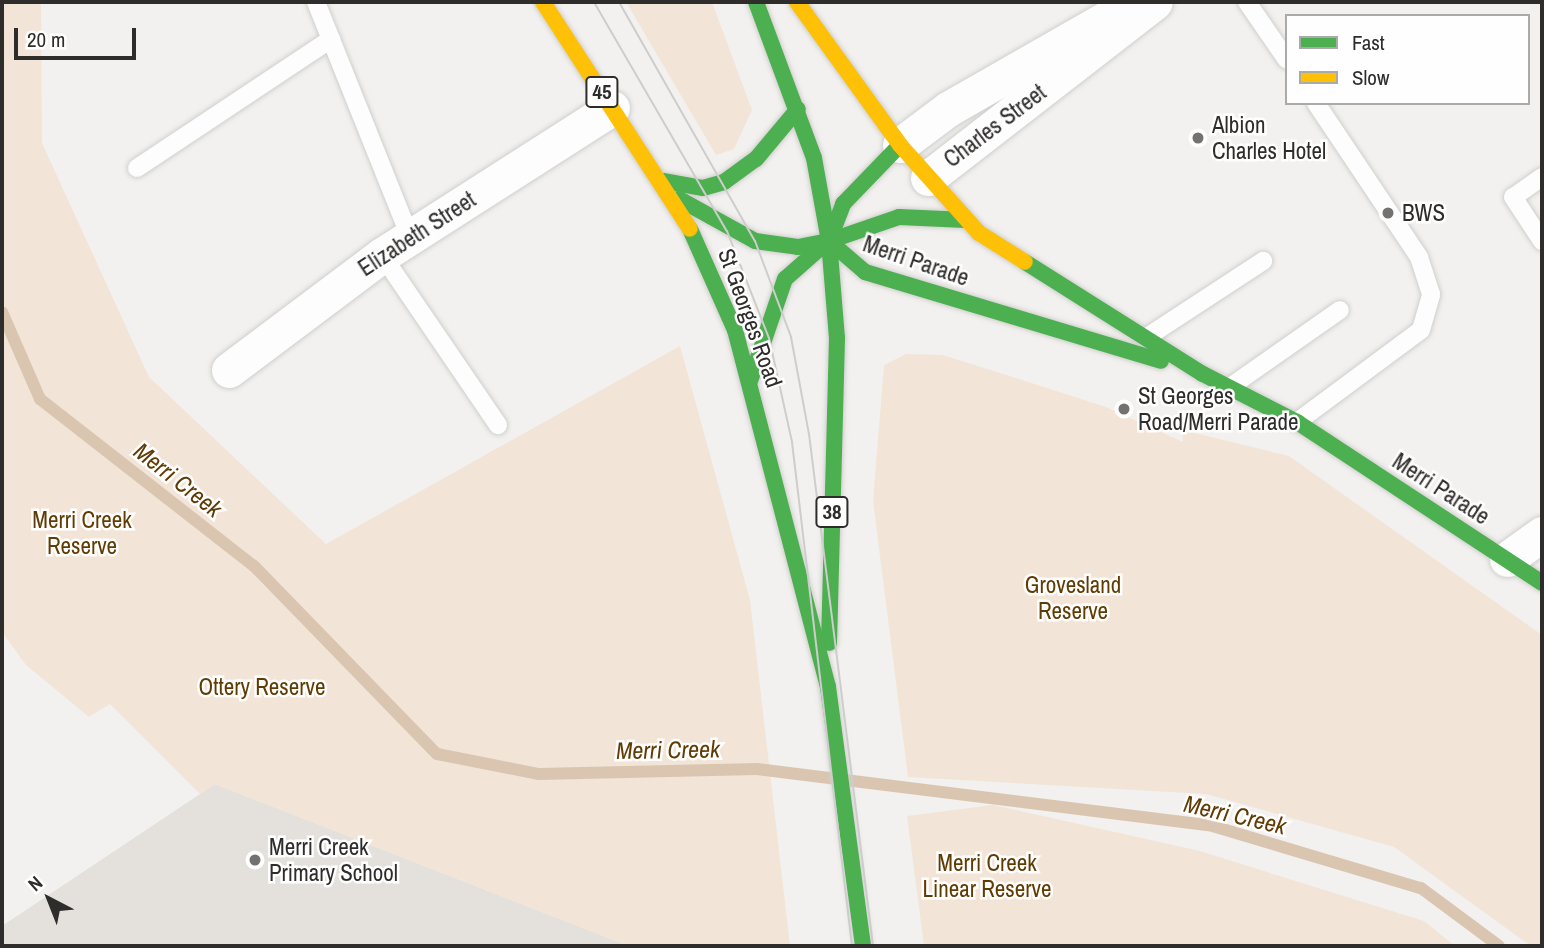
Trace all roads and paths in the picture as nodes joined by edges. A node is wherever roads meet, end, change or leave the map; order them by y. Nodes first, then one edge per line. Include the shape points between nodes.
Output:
1 (316, 2) edge
2 (543, 2) edge
3 (756, 2) edge
4 (797, 2) edge
5 (1134, 2) edge
6 (1155, 2) edge
7 (1247, 2) edge
8 (331, 39) junction
9 (1285, 57) edge
10 (1317, 105) edge
11 (612, 108) junction
12 (798, 109) junction
13 (900, 145) junction
14 (137, 168) dead end
15 (1542, 177) edge
16 (663, 181) junction
17 (914, 188) junction
18 (965, 220) junction
19 (829, 241) junction
20 (1542, 241) edge
21 (396, 246) junction
22 (1264, 261) dead end
23 (1340, 310) dead end
24 (1147, 337) junction
25 (229, 370) dead end
26 (1203, 374) junction
27 (750, 381) junction
28 (1230, 387) junction
29 (760, 416) joint
30 (1297, 422) junction
31 (498, 425) dead end
32 (1542, 534) edge
33 (1507, 559) junction
34 (1542, 583) edge
35 (828, 687) junction
36 (863, 946) edge

1 - 8 lane
2 - 11 main road, St Georges Road / 45
3 - 12 main road, St Georges Road
4 - 13 main road
5 - 13 street, Charles Street via 973,93
6 - 17 street, Charles Street
7 - 9 lane
8 - 14 lane
8 - 21 lane
10 - 30 lane via 1419,257 1431,294 1421,330
11 - 16 main road, St Georges Road / 45
11 - 21 street, Elizabeth Street
12 - 16 main road via 756,159 724,182 703,188
12 - 19 main road, St Georges Road
13 - 17 main road
13 - 19 main road via 843,204
15 - 20 lane via 1513,197
16 - 19 main road via 686,206 727,231 782,247
16 - 27 main road, St Georges Road / 45 via 715,279
17 - 18 main road
17 - 19 main road, Charles Street
18 - 19 main road, Merri Parade via 899,217
18 - 24 main road, Merri Parade
19 - 26 main road, Merri Parade via 865,272
19 - 27 main road via 788,274
19 - 35 main road, St Georges Road / 38 via 837,338
21 - 25 street, Elizabeth Street
21 - 31 lane
22 - 24 lane
23 - 28 lane
24 - 26 main road, Merri Parade
26 - 28 main road, Merri Parade
27 - 29 main road, St Georges Road / 45
28 - 30 main road, Merri Parade
29 - 35 main road, St Georges Road / 38
30 - 33 main road, Merri Parade
32 - 33 street
33 - 34 main road, Merri Parade
35 - 36 main road, St Georges Road / 38

